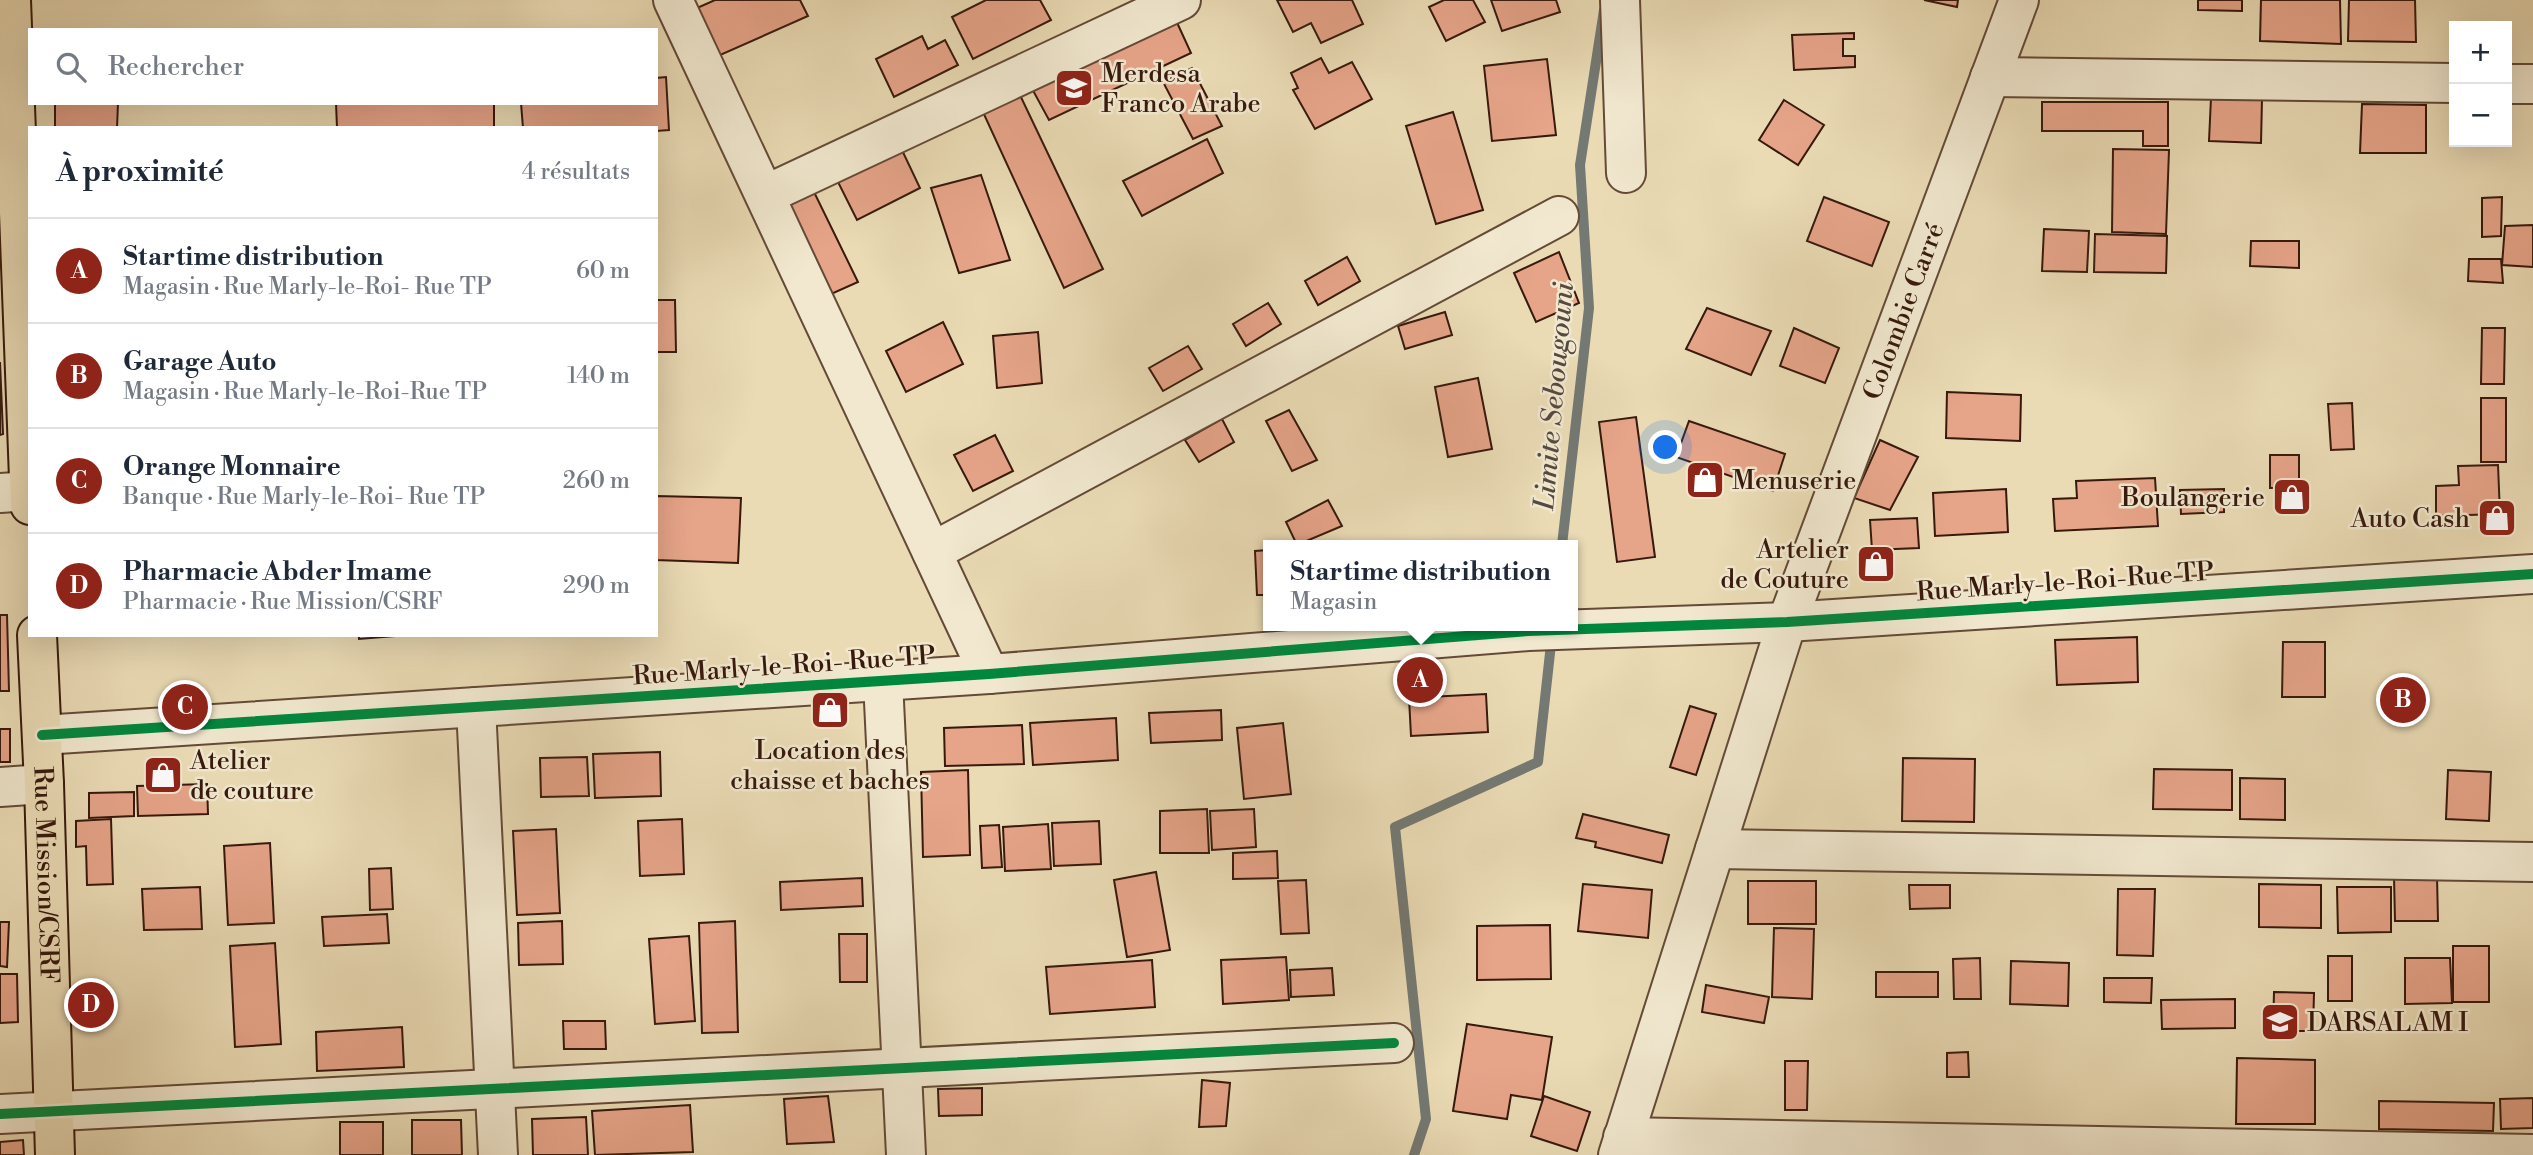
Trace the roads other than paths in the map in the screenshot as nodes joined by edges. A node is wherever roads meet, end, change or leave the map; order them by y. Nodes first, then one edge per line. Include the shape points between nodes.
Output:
1 (11, 0) edge
2 (673, 0) edge
3 (1181, 0) edge
4 (1620, 0) edge
5 (2019, 0) edge
6 (1990, 77) junction
7 (2449, 83) edge
8 (2512, 84) edge
9 (2533, 84) edge
10 (1626, 173) dead end
11 (765, 195) junction
12 (1559, 216) dead end
13 (28, 464) edge
14 (28, 491) edge
15 (0, 493) edge
16 (932, 552) junction
17 (2533, 574) edge
18 (1787, 622) junction
19 (1578, 629) edge
20 (1528, 631) edge
21 (37, 637) edge
22 (989, 674) junction
23 (883, 681) junction
24 (477, 707) junction
25 (42, 735) junction
26 (44, 784) junction
27 (0, 786) edge
28 (1715, 849) junction
29 (2533, 862) edge
30 (1394, 1043) dead end
31 (902, 1068) junction
32 (495, 1088) junction
33 (53, 1111) junction
34 (0, 1114) edge
35 (1620, 1146) edge
36 (2533, 1154) edge
37 (55, 1155) edge
38 (498, 1155) edge
39 (906, 1155) edge

1 - 13 main road
2 - 11 street
3 - 11 street
4 - 10 street
5 - 6 street, Colombie Carré
6 - 7 street
6 - 18 street, Colombie Carré
8 - 9 street
11 - 16 street
12 - 16 street
14 - 15 street
16 - 22 street
17 - 18 street, Rue Marly-le-Roi-Rue TP
18 - 19 street, Rue Marly-le-Roi-Rue TP
18 - 28 street, Colombie Carré
20 - 22 street, Rue Marly-le-Roi- Rue TP
21 - 25 main road, Rue Mission/CSRF
22 - 23 street, Rue Marly-le-Roi- Rue TP
23 - 24 street, Rue Marly-le-Roi- Rue TP
23 - 31 street
24 - 25 street, Rue Marly-le-Roi- Rue TP
24 - 32 street
25 - 26 main road, Rue Mission/CSRF
26 - 27 street
26 - 33 main road, Rue Mission/CSRF
28 - 29 street
28 - 35 street, Colombie Carré
30 - 31 street
31 - 32 street
31 - 39 street
32 - 33 street
32 - 38 street
33 - 34 street
33 - 37 main road, Rue Mission/CSRF
35 - 36 street

